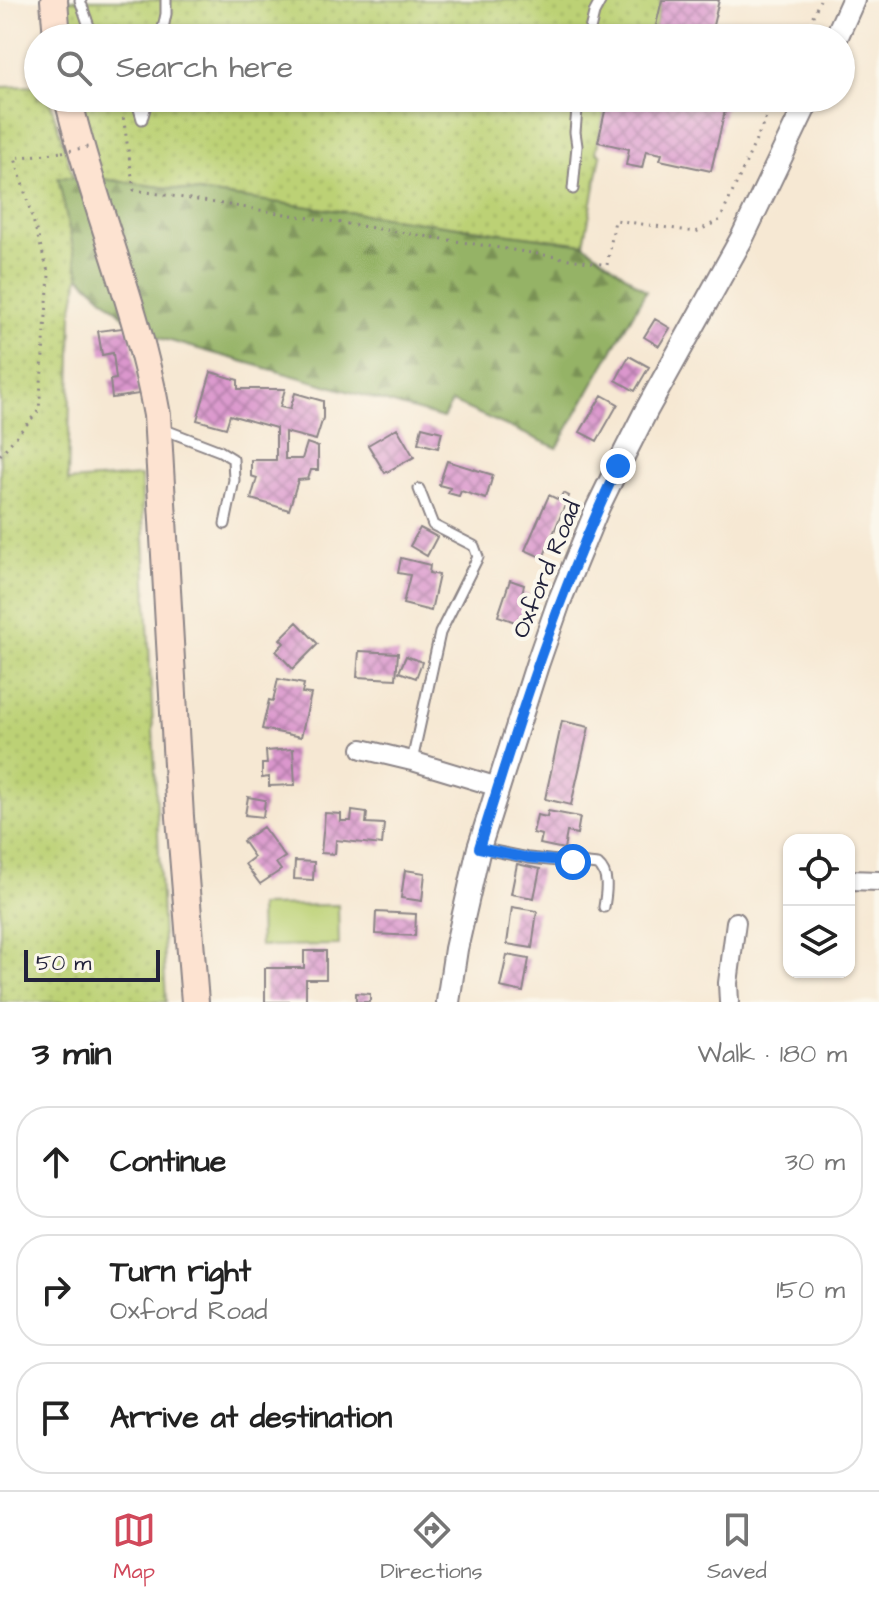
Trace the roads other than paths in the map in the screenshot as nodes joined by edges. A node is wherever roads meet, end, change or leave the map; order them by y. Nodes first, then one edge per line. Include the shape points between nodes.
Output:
1 (54, 0) edge
2 (80, 0) edge
3 (166, 0) edge
4 (601, 0) edge
5 (853, 0) edge
6 (56, 24) edge
7 (88, 24) edge
8 (164, 24) edge
9 (591, 24) edge
10 (842, 24) edge
11 (72, 112) edge
12 (577, 112) edge
13 (802, 112) edge
14 (573, 189) dead end
15 (158, 427) junction
16 (419, 489) dead end
17 (225, 524) dead end
18 (362, 749) dead end
19 (412, 761) junction
20 (498, 787) junction
21 (479, 848) junction
22 (855, 880) edge
23 (879, 881) edge
24 (604, 907) dead end
25 (736, 922) dead end
26 (195, 1002) edge
27 (448, 1002) edge
28 (729, 1002) edge

1 - 6 main road
2 - 7 lane
3 - 8 lane
4 - 9 lane
5 - 10 street
11 - 15 main road via 143,348
12 - 14 lane
13 - 20 street, Oxford Road via 742,238 598,507 550,627
15 - 17 lane via 233,459
15 - 26 main road
16 - 19 lane via 433,525 474,546 478,557 440,633
18 - 19 street
19 - 20 street
20 - 21 street, Oxford Road
21 - 24 lane via 598,865 605,875
21 - 27 street, Oxford Road
22 - 23 street
25 - 28 street

